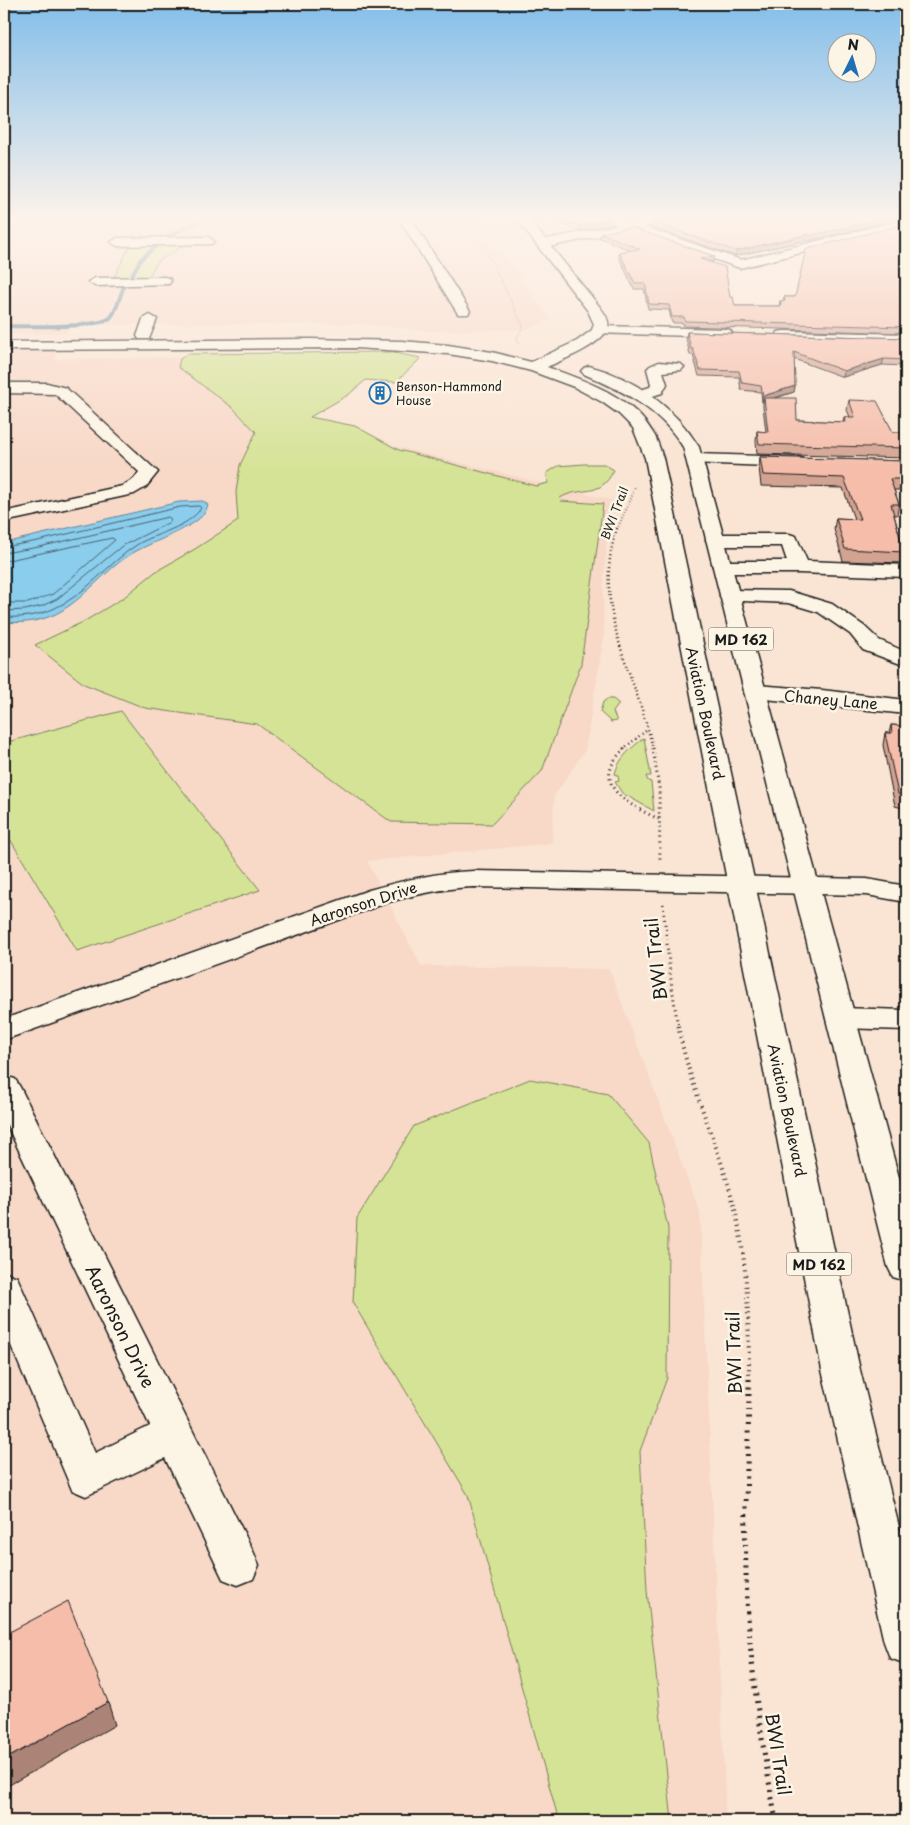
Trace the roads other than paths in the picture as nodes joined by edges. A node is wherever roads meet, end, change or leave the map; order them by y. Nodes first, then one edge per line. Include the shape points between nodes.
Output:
1 (457, 302) edge
2 (588, 302) edge
3 (463, 311) dead end
4 (150, 319) dead end
5 (599, 330) junction
6 (738, 334) edge
7 (768, 334) edge
8 (144, 336) junction
9 (4, 337) edge
10 (906, 338) edge
11 (115, 345) junction
12 (4, 346) edge
13 (551, 359) junction
14 (533, 366) junction
15 (676, 367) dead end
16 (4, 388) edge
17 (640, 395) junction
18 (694, 459) junction
19 (818, 463) edge
20 (4, 517) edge
21 (716, 540) junction
22 (723, 567) junction
23 (799, 567) junction
24 (906, 571) edge
25 (730, 596) junction
26 (906, 660) edge
27 (755, 692) junction
28 (906, 707) edge
29 (741, 884) junction
30 (806, 886) junction
31 (906, 894) edge
32 (841, 1018) junction
33 (906, 1020) edge
34 (4, 1030) edge
35 (4, 1087) edge
36 (14, 1131) edge
37 (906, 1268) edge
38 (4, 1287) edge
39 (174, 1434) junction
40 (238, 1565) dead end
41 (906, 1642) edge

1 - 3 main road
2 - 5 main road via 598,315
4 - 8 main road
5 - 6 main road
5 - 13 main road via 584,342
7 - 10 main road
8 - 9 main road, MD 162
8 - 11 main road
8 - 13 main road, MD 162 via 404,336 484,345
11 - 12 main road, Aviation Boulevard / MD 162
11 - 14 main road, Aviation Boulevard / MD 162 via 379,344 462,352
13 - 14 main road
13 - 17 main road, MD 162 via 607,378
14 - 29 main road, Aviation Boulevard / MD 162 via 606,397 638,423 650,444
15 - 17 main road via 656,369 659,384 656,390
16 - 20 main road via 60,391 149,472 143,481 128,490
17 - 18 main road, MD 162 via 673,421 686,438
18 - 19 main road
18 - 21 main road, MD 162
21 - 22 main road, MD 162
21 - 23 main road via 789,540
22 - 23 main road
22 - 25 main road, MD 162
23 - 24 main road
25 - 26 main road via 789,597 824,608 857,630 871,645
25 - 27 main road, MD 162
27 - 28 main road, Chaney Lane
27 - 30 main road, MD 162
29 - 30 main road, Aaronson Drive
29 - 34 main road, Aaronson Drive via 508,878 421,884 379,896
29 - 41 main road, Aviation Boulevard / MD 162 via 839,1361
30 - 31 main road, Aaronson Drive via 867,887
30 - 32 main road, MD 162
32 - 33 main road
32 - 37 main road, MD 162
35 - 36 main road, Aaronson Drive
36 - 39 main road, Aaronson Drive
38 - 39 main road via 86,1476
39 - 40 main road, Aaronson Drive

